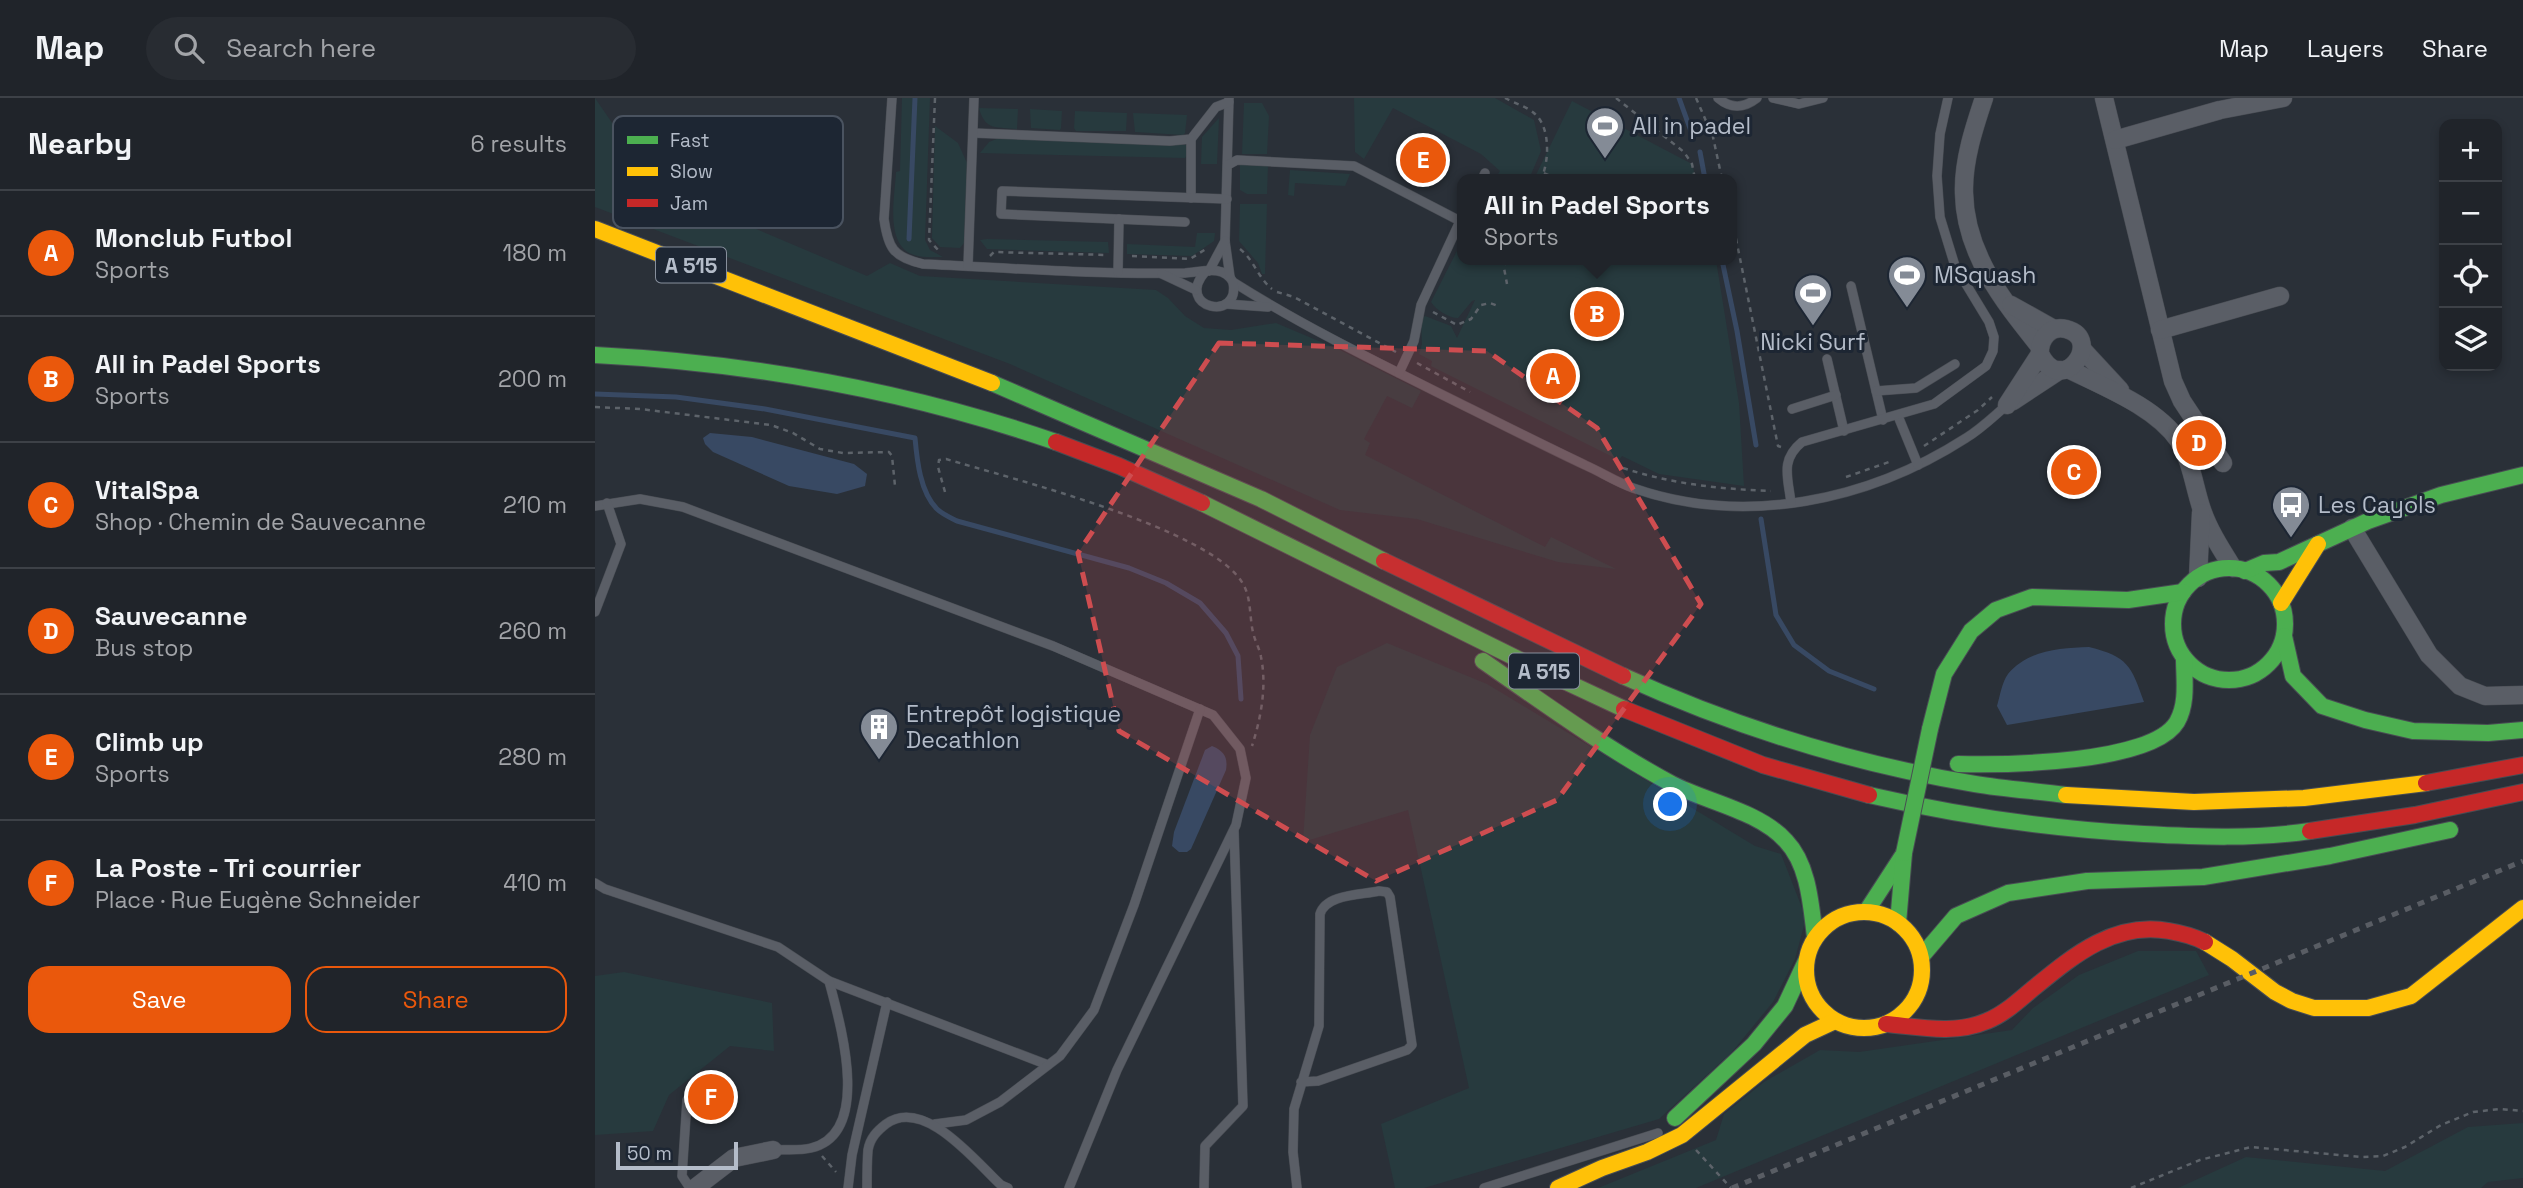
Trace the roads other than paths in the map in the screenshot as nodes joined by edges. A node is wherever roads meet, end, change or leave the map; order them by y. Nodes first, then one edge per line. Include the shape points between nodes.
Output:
1 (892, 98) edge
2 (974, 98) edge
3 (1717, 98) edge
4 (1757, 98) edge
5 (1773, 98) edge
6 (1823, 98) edge
7 (1948, 98) edge
8 (1985, 98) edge
9 (2104, 98) edge
10 (2283, 98) edge
11 (1229, 100) edge
12 (973, 133) junction
13 (1191, 139) junction
14 (2115, 140) junction
15 (1228, 164) junction
16 (1191, 198) junction
17 (1227, 199) junction
18 (1457, 217) edge
19 (1119, 219) junction
20 (1185, 222) dead end
21 (1457, 228) edge
22 (595, 229) edge
23 (1225, 241) junction
24 (968, 266) junction
25 (1118, 272) junction
26 (1207, 272) junction
27 (1160, 273) junction
28 (1231, 280) junction
29 (1851, 286) dead end
30 (1196, 290) junction
31 (2280, 296) dead end
32 (2002, 300) junction
33 (1226, 304) junction
34 (1273, 308) junction
35 (2054, 329) junction
36 (2161, 330) junction
37 (2082, 349) junction
38 (2040, 351) junction
39 (595, 355) edge
40 (1827, 359) dead end
41 (1955, 364) dead end
42 (2064, 370) junction
43 (1399, 373) junction
44 (1876, 391) junction
45 (1836, 395) junction
46 (2127, 398) junction
47 (2011, 400) junction
48 (1792, 409) dead end
49 (1898, 416) junction
50 (1883, 420) junction
51 (1844, 431) junction
52 (2223, 463) dead end
53 (1918, 465) junction
54 (2523, 475) edge
55 (607, 503) junction
56 (1791, 503) junction
57 (1204, 504) junction
58 (595, 506) edge
59 (2201, 509) junction
60 (2352, 528) junction
61 (2318, 544) junction
62 (2239, 569) junction
63 (2197, 578) junction
64 (2183, 592) junction
65 (2128, 600) junction
66 (2281, 603) junction
67 (595, 612) edge
68 (2161, 618) junction
69 (1538, 636) junction
70 (2284, 636) junction
71 (2184, 658) junction
72 (2523, 695) edge
73 (1201, 709) junction
74 (2523, 730) edge
75 (2523, 765) edge
76 (2523, 793) edge
77 (2463, 827) dead end
78 (1234, 828) junction
79 (1904, 853) junction
80 (595, 883) edge
81 (2523, 908) edge
82 (1866, 912) junction
83 (1898, 923) junction
84 (1815, 937) junction
85 (1921, 957) junction
86 (1806, 961) junction
87 (829, 981) junction
88 (887, 1002) junction
89 (1941, 1014) dead end
90 (1835, 1021) junction
91 (1984, 1023) junction
92 (1886, 1024) junction
93 (1048, 1065) junction
94 (1301, 1082) junction
95 (687, 1100) dead end
96 (935, 1124) junction
97 (1658, 1133) junction
98 (773, 1150) joint
99 (1602, 1168) junction
100 (692, 1188) edge
101 (848, 1188) edge
102 (867, 1188) edge
103 (1008, 1188) edge
104 (1069, 1188) edge
105 (1204, 1188) edge
106 (1297, 1188) edge
107 (1483, 1188) edge
108 (1558, 1188) edge

1 - 24 lane via 884,219 892,251 923,264
2 - 12 lane
3 - 4 lane via 1730,107 1743,107
5 - 6 lane via 1799,104
7 - 49 lane via 1937,176 1940,217 1955,266 1989,322 1993,351 1986,366 1934,404
8 - 32 street via 1974,129 1964,194 1969,229
9 - 14 street
10 - 14 street via 2220,110
11 - 13 lane via 1216,107
11 - 15 lane
12 - 13 lane
12 - 24 lane
13 - 16 lane
14 - 36 street
15 - 17 lane
15 - 18 lane via 1237,160 1354,166
16 - 17 lane
16 - 19 lane via 1002,191 1001,214
17 - 23 lane
19 - 20 lane
19 - 25 lane
21 - 43 lane via 1421,305 1414,341
22 - 69 main road, A 515 via 883,338 1146,447
23 - 26 lane
23 - 28 lane
24 - 25 lane
25 - 27 lane
26 - 27 lane
26 - 28 lane via 1220,271
26 - 30 lane via 1199,278
27 - 30 lane
28 - 33 lane via 1233,294
28 - 34 lane
29 - 44 lane
30 - 33 lane via 1207,306
31 - 36 street
32 - 35 street
32 - 38 street
33 - 34 lane
34 - 43 lane
35 - 37 street via 2073,332
35 - 38 street via 2044,336
36 - 52 street via 2182,401
37 - 42 street via 2075,365
37 - 46 street
38 - 42 street via 2044,363
38 - 47 street
39 - 57 main road, A 515 via 728,366 890,396 1040,437
40 - 45 lane
41 - 44 lane via 1916,388
42 - 46 street
42 - 47 street
43 - 56 lane via 1632,488 1693,503
44 - 50 lane
45 - 48 lane
45 - 51 lane
46 - 59 street via 2178,441
47 - 53 lane via 1968,437
49 - 50 lane
49 - 53 lane
50 - 51 lane
51 - 56 lane via 1802,442 1790,451 1786,462
53 - 56 lane via 1840,495
54 - 60 main road via 2441,495
55 - 58 lane
55 - 67 lane via 621,544
55 - 73 lane via 640,499 683,507 1053,646
57 - 76 main road, A 515 via 1643,719 1856,793 1966,816 2089,832 2231,838 2339,828
57 - 84 main road via 1490,665 1597,741 1663,779 1772,828 1786,840 1800,866 1812,900
59 - 62 street via 2215,540
59 - 63 street
60 - 61 main road
60 - 72 street via 2429,655 2460,686 2486,696
61 - 62 main road via 2279,562
61 - 66 main road
62 - 63 main road via 2215,570
62 - 66 main road via 2260,578
63 - 64 main road
64 - 65 main road
64 - 68 main road via 2175,607
65 - 68 main road
65 - 79 main road, bridge via 2032,597 1996,610 1971,631 1944,674
66 - 70 main road
68 - 71 main road
69 - 71 main road via 1799,729 1956,764 2044,762 2150,744 2171,731 2183,710
69 - 75 main road, A 515 via 1756,730 1860,762 1975,785 2100,800 2224,803 2444,781
70 - 71 main road via 2265,667 2232,680 2197,671
70 - 74 main road via 2293,676 2322,706 2413,731
73 - 78 lane via 1213,715 1240,749 1246,778
73 - 93 lane via 1094,1010
77 - 85 main road via 2203,877 2087,881 2008,893 1956,916
78 - 104 lane via 1117,1070
78 - 105 lane via 1243,1107 1205,1146
79 - 82 main road
79 - 83 main road
80 - 87 lane via 778,947
81 - 91 main road via 2411,996 2368,1008 2314,1008 2292,1002 2200,940 2151,929 2093,943
82 - 83 main road
82 - 84 main road via 1846,914
83 - 85 main road via 1909,932
84 - 86 main road
85 - 92 main road via 1923,996
86 - 90 main road via 1811,996
86 - 97 main road via 1785,1006 1754,1044
87 - 88 lane
87 - 98 lane via 846,1047 847,1109 825,1142 810,1148
88 - 93 lane
88 - 101 lane
89 - 91 main road
90 - 92 main road via 1851,1027
90 - 99 main road via 1805,1035 1682,1135
91 - 92 main road via 1943,1030
93 - 96 lane via 1000,1102 966,1120
94 - 94 lane via 1319,1026 1322,907 1329,901 1387,892 1412,1045 1318,1081
94 - 106 lane via 1293,1130
95 - 100 lane via 682,1176
96 - 102 lane via 909,1116 895,1118 873,1136
96 - 103 lane
97 - 99 main road
97 - 107 lane
98 - 100 street via 734,1158
99 - 108 main road

